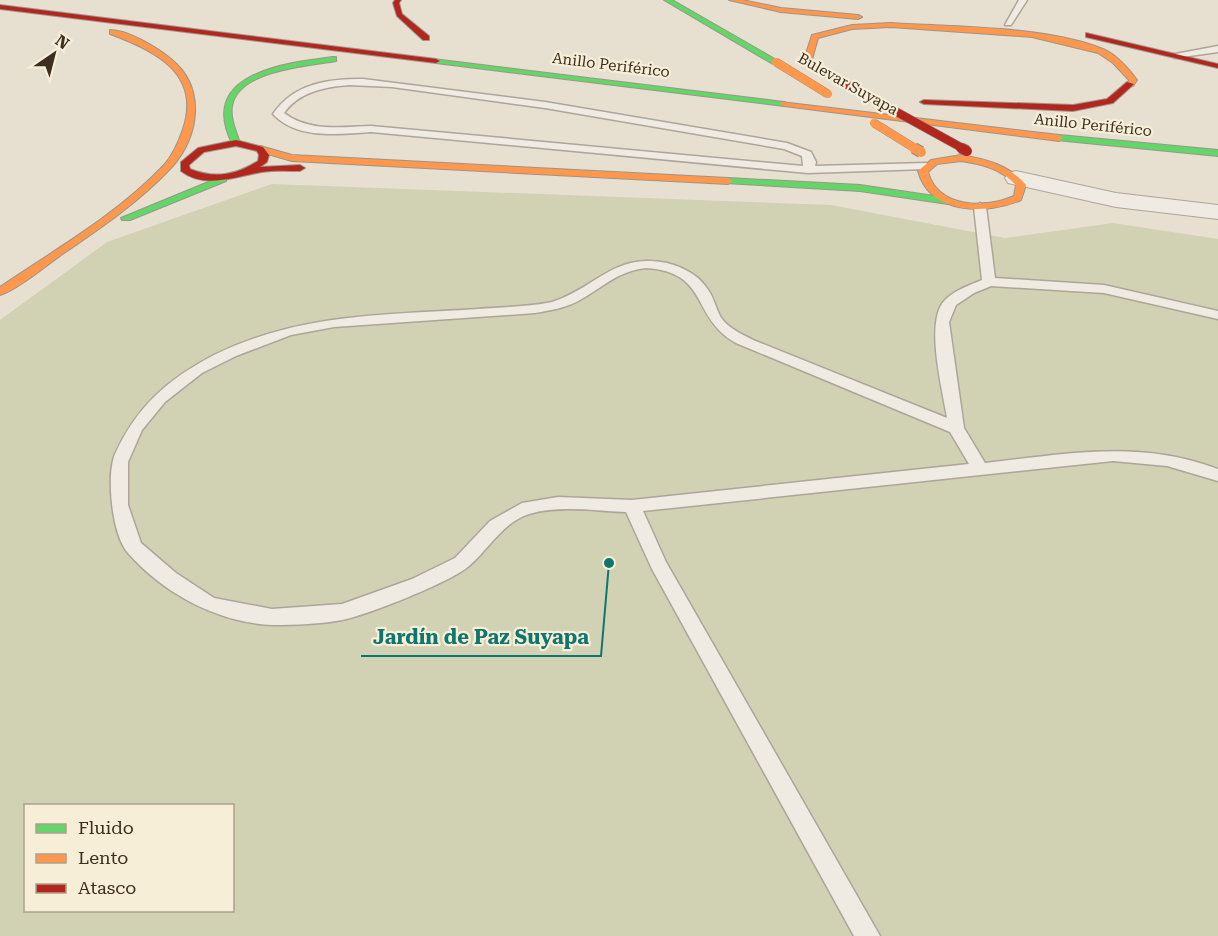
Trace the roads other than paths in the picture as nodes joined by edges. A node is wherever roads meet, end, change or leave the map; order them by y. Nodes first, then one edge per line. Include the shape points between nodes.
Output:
1 (398, 0) edge
2 (667, 0) edge
3 (823, 0) edge
4 (1023, 0) edge
5 (727, 6) edge
6 (0, 8) edge
7 (905, 19) junction
8 (1008, 23) junction
9 (403, 35) dead end
10 (1218, 49) edge
11 (1175, 55) junction
12 (435, 60) junction
13 (1218, 66) edge
14 (782, 84) dead end
15 (912, 100) junction
16 (1084, 122) dead end
17 (970, 127) junction
18 (237, 142) junction
19 (260, 149) junction
20 (1218, 153) edge
21 (189, 157) junction
22 (1162, 162) dead end
23 (989, 163) junction
24 (169, 165) junction
25 (928, 166) junction
26 (808, 170) junction
27 (243, 174) junction
28 (669, 177) junction
29 (156, 178) junction
30 (223, 179) junction
31 (860, 188) junction
32 (1017, 188) junction
33 (184, 194) junction
34 (948, 201) junction
35 (980, 207) junction
36 (1218, 212) edge
37 (80, 238) junction
38 (989, 282) junction
39 (0, 292) edge
40 (1218, 315) edge
41 (957, 428) junction
42 (980, 469) junction
43 (1218, 475) edge
44 (632, 506) junction
45 (868, 936) edge

1 - 9 main road via 399,15 432,39
2 - 25 main road, Bulevar Suyapa, bridge via 921,152
3 - 7 main road
4 - 8 lane
5 - 7 main road
6 - 12 main road, Anillo Periférico
6 - 24 main road via 138,39 169,57 185,78 193,106 183,141
7 - 8 main road
8 - 11 main road via 1077,32
10 - 11 lane
11 - 13 main road
12 - 17 main road, Anillo Periférico
12 - 18 main road via 338,59 276,68 233,95 226,109 227,125
14 - 15 main road, Anillo Periférico
15 - 16 main road, Anillo Periférico
15 - 23 main road, Bulevar Suyapa, bridge via 1079,108 1109,102 1133,80 1121,64 1096,50 1023,34 898,25 856,26 815,37 805,62
17 - 20 main road, Anillo Periférico
17 - 22 main road
18 - 19 main road
18 - 21 main road via 209,146
19 - 27 main road via 264,155 262,162
19 - 28 main road via 292,159
21 - 24 main road
21 - 30 main road via 184,164 186,171 194,176
23 - 25 main road via 961,158
23 - 32 main road, Bulevar Suyapa
24 - 29 main road
25 - 26 lane
25 - 31 main road
25 - 34 main road via 921,180
26 - 26 lane via 371,129 300,127 278,114 283,104 316,87 349,82 382,84 498,98 788,146 807,154
27 - 28 main road via 286,167 647,184
27 - 30 main road
28 - 31 main road
29 - 33 main road via 154,185 159,190
29 - 37 main road via 117,213
30 - 33 main road
31 - 34 main road
32 - 35 main road via 1009,204
32 - 36 street
33 - 37 main road
34 - 35 main road
35 - 38 lane
37 - 39 main road
38 - 40 lane via 1104,290
38 - 41 lane via 950,303 942,322
41 - 42 lane
41 - 44 lane via 761,350 731,334 714,317 710,301 686,274 649,264 630,265 565,303 535,309 334,323 288,331 196,370 160,398 135,428 120,462 119,505 133,547 169,578 210,605 272,617 342,612 419,584 461,563 496,526 522,509 558,503
42 - 43 lane via 1148,455
42 - 44 lane
44 - 45 lane via 658,564

